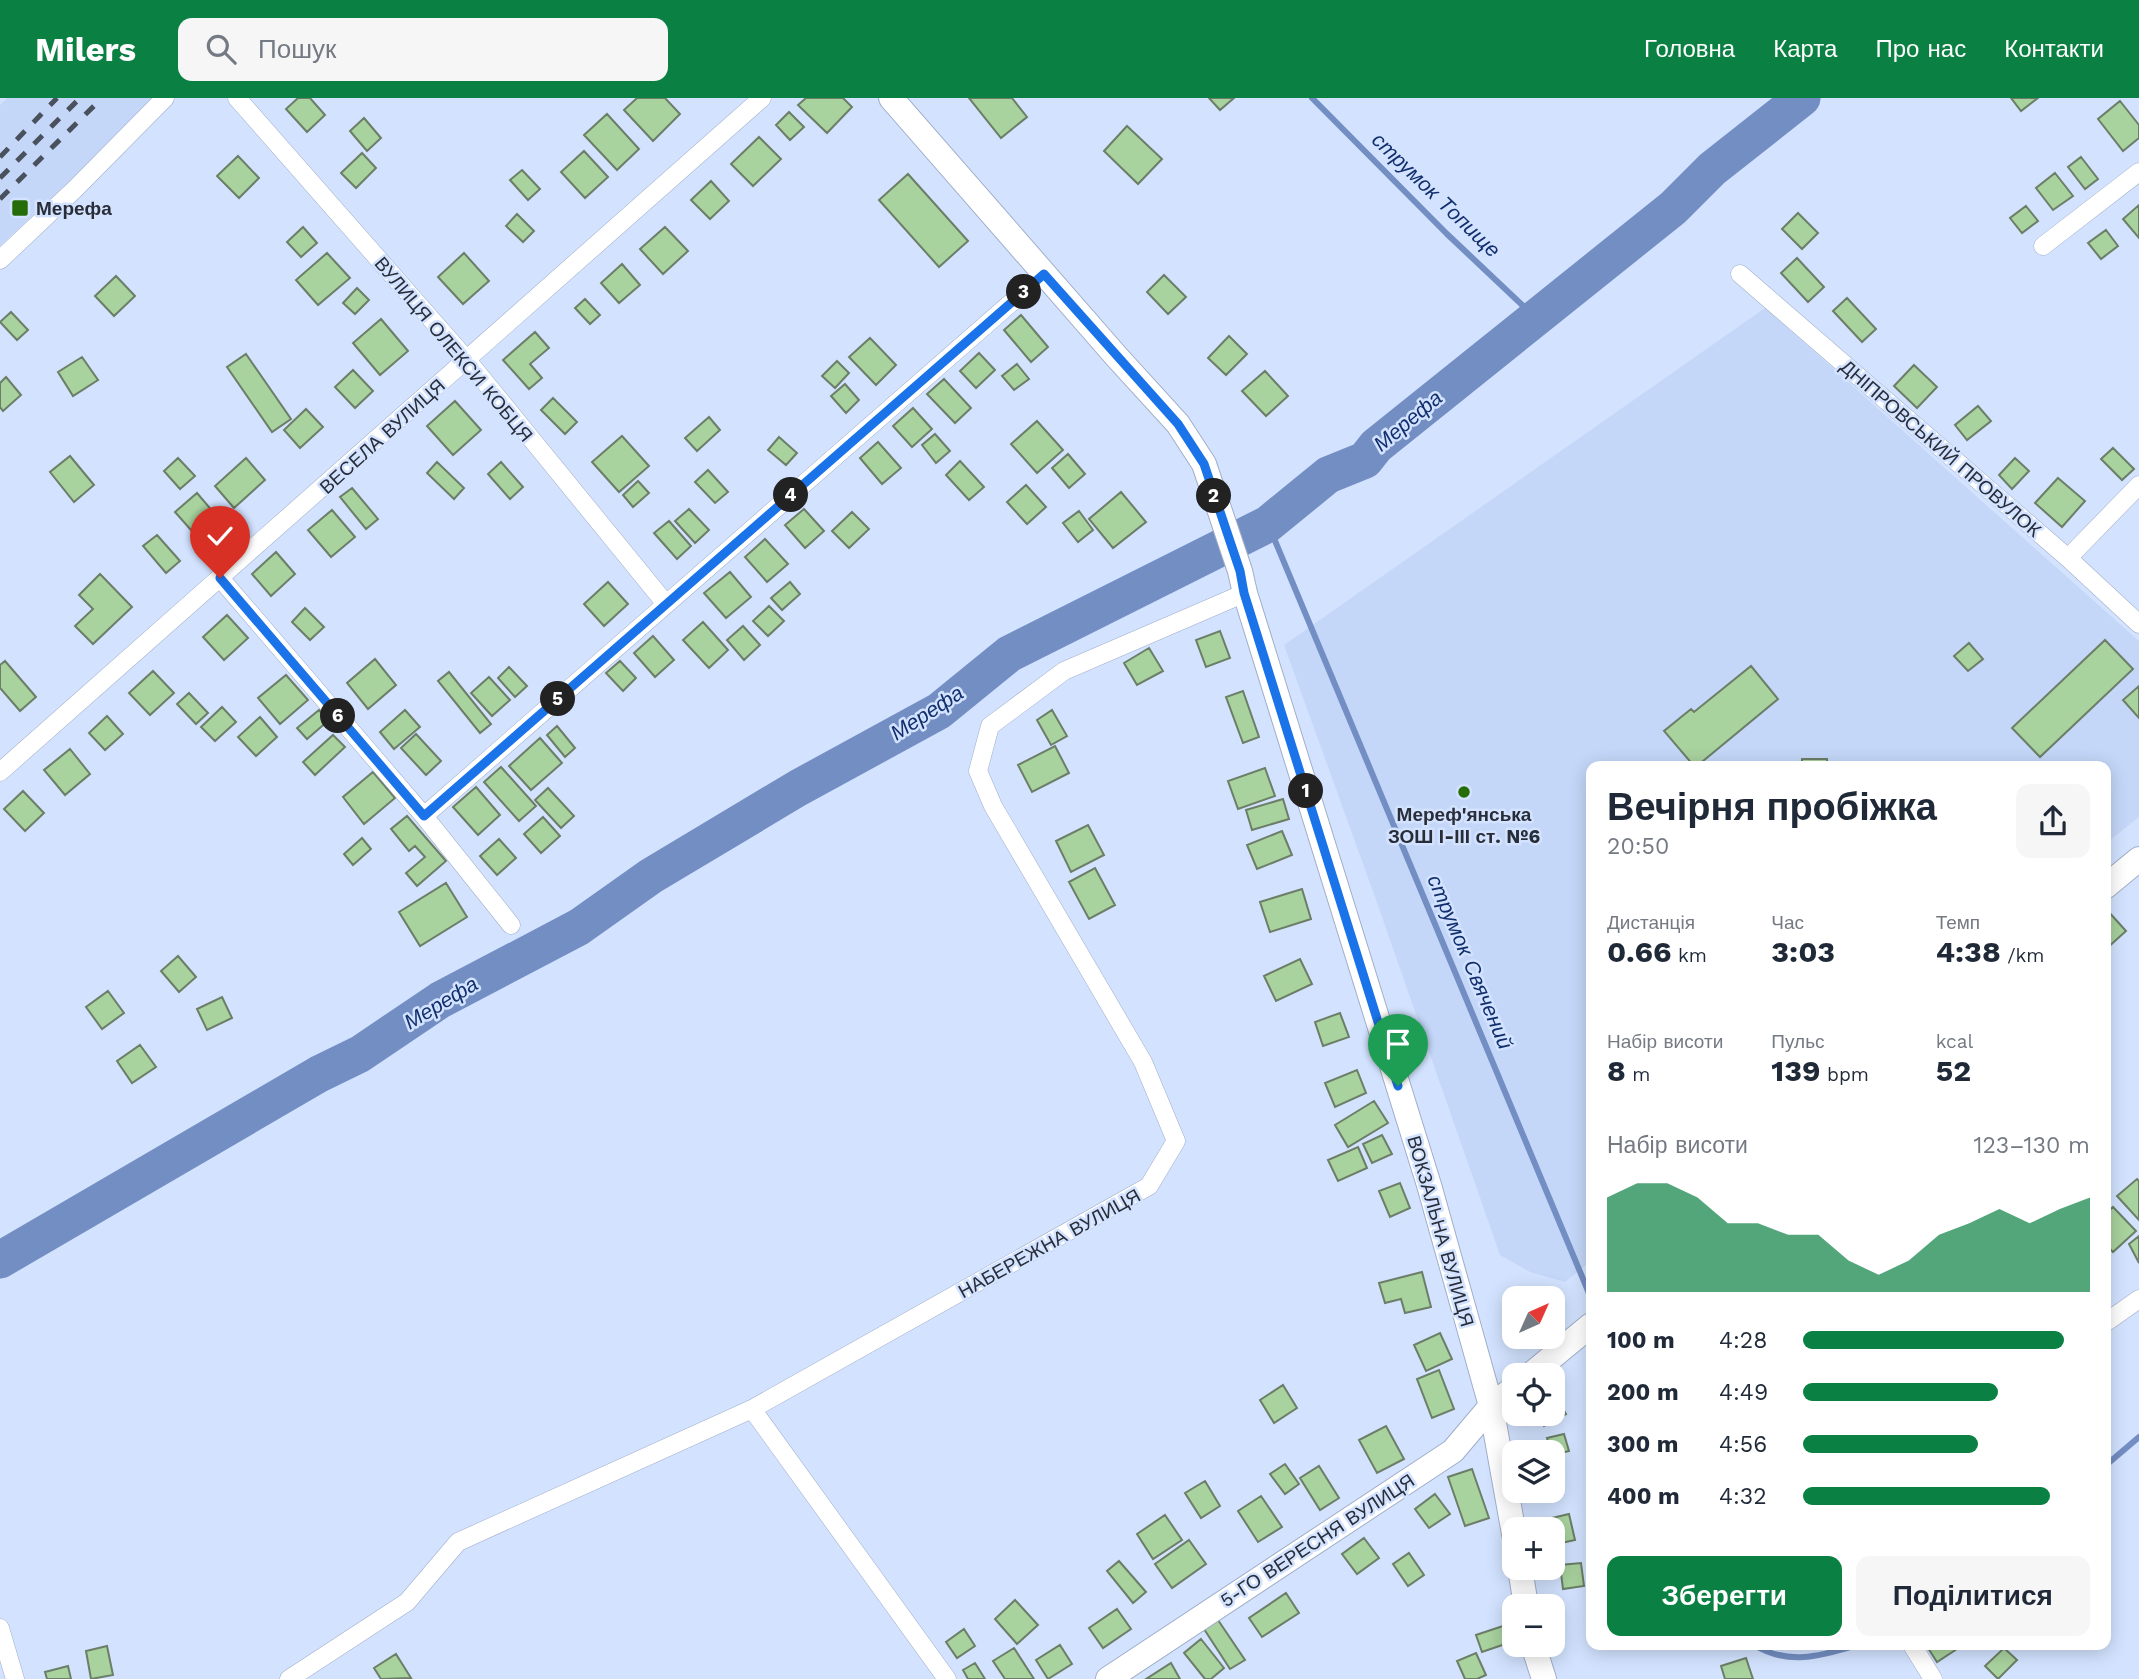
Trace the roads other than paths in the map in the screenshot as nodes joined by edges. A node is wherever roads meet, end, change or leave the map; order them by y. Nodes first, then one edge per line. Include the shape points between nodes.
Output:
1 (165, 98) edge
2 (237, 98) edge
3 (762, 98) edge
4 (891, 98) edge
5 (2139, 172) edge
6 (2043, 246) dead end
7 (0, 260) edge
8 (1044, 274) junction
9 (1740, 274) dead end
10 (467, 360) junction
11 (2139, 485) edge
12 (2068, 558) junction
13 (220, 578) junction
14 (1242, 582) junction
15 (666, 604) junction
16 (2139, 624) edge
17 (0, 772) edge
18 (424, 816) junction
19 (2139, 859) edge
20 (2111, 882) edge
21 (511, 925) dead end
22 (2139, 1300) edge
23 (2111, 1319) edge
24 (1586, 1329) edge
25 (1545, 1363) edge
26 (1502, 1397) edge
27 (1491, 1406) junction
28 (752, 1409) junction
29 (1511, 1517) edge
30 (0, 1628) edge
31 (1915, 1650) edge
32 (1537, 1657) edge
33 (15, 1679) edge
34 (289, 1679) edge
35 (947, 1679) edge
36 (1108, 1679) edge
37 (1544, 1679) edge
38 (1933, 1679) edge

1 - 7 street
2 - 10 street, ВУЛИЦЯ ОЛЕКСИ КОБЦЯ
3 - 10 street, ВЕСЕЛА ВУЛИЦЯ
4 - 8 street
5 - 6 street
8 - 14 street, ВОКЗАЛЬНА ВУЛИЦЯ via 1178,424 1204,464
8 - 15 street
9 - 12 street, ДНІПРОВСЬКИЙ ПРОВУЛОК
10 - 13 street, ВЕСЕЛА ВУЛИЦЯ
10 - 15 street, ВУЛИЦЯ ОЛЕКСИ КОБЦЯ
11 - 12 street
12 - 16 street, ДНІПРОВСЬКИЙ ПРОВУЛОК
13 - 17 street, ВЕСЕЛА ВУЛИЦЯ
13 - 18 street
14 - 27 street, ВОКЗАЛЬНА ВУЛИЦЯ via 1429,1185
14 - 28 street, НАБЕРЕЖНА ВУЛИЦЯ via 1064,671 990,726 978,771 993,806 1143,1062 1176,1141 1149,1186
15 - 18 street
18 - 21 street
19 - 20 street
22 - 23 street
24 - 25 street
26 - 27 street, 5-ГО ВЕРЕСНЯ ВУЛИЦЯ
27 - 29 street, ВОКЗАЛЬНА ВУЛИЦЯ
27 - 36 street, 5-ГО ВЕРЕСНЯ ВУЛИЦЯ via 1453,1451
28 - 34 street, НАБЕРЕЖНА ВУЛИЦЯ via 458,1542 407,1602
28 - 35 street
30 - 33 street
31 - 38 street
32 - 37 street

